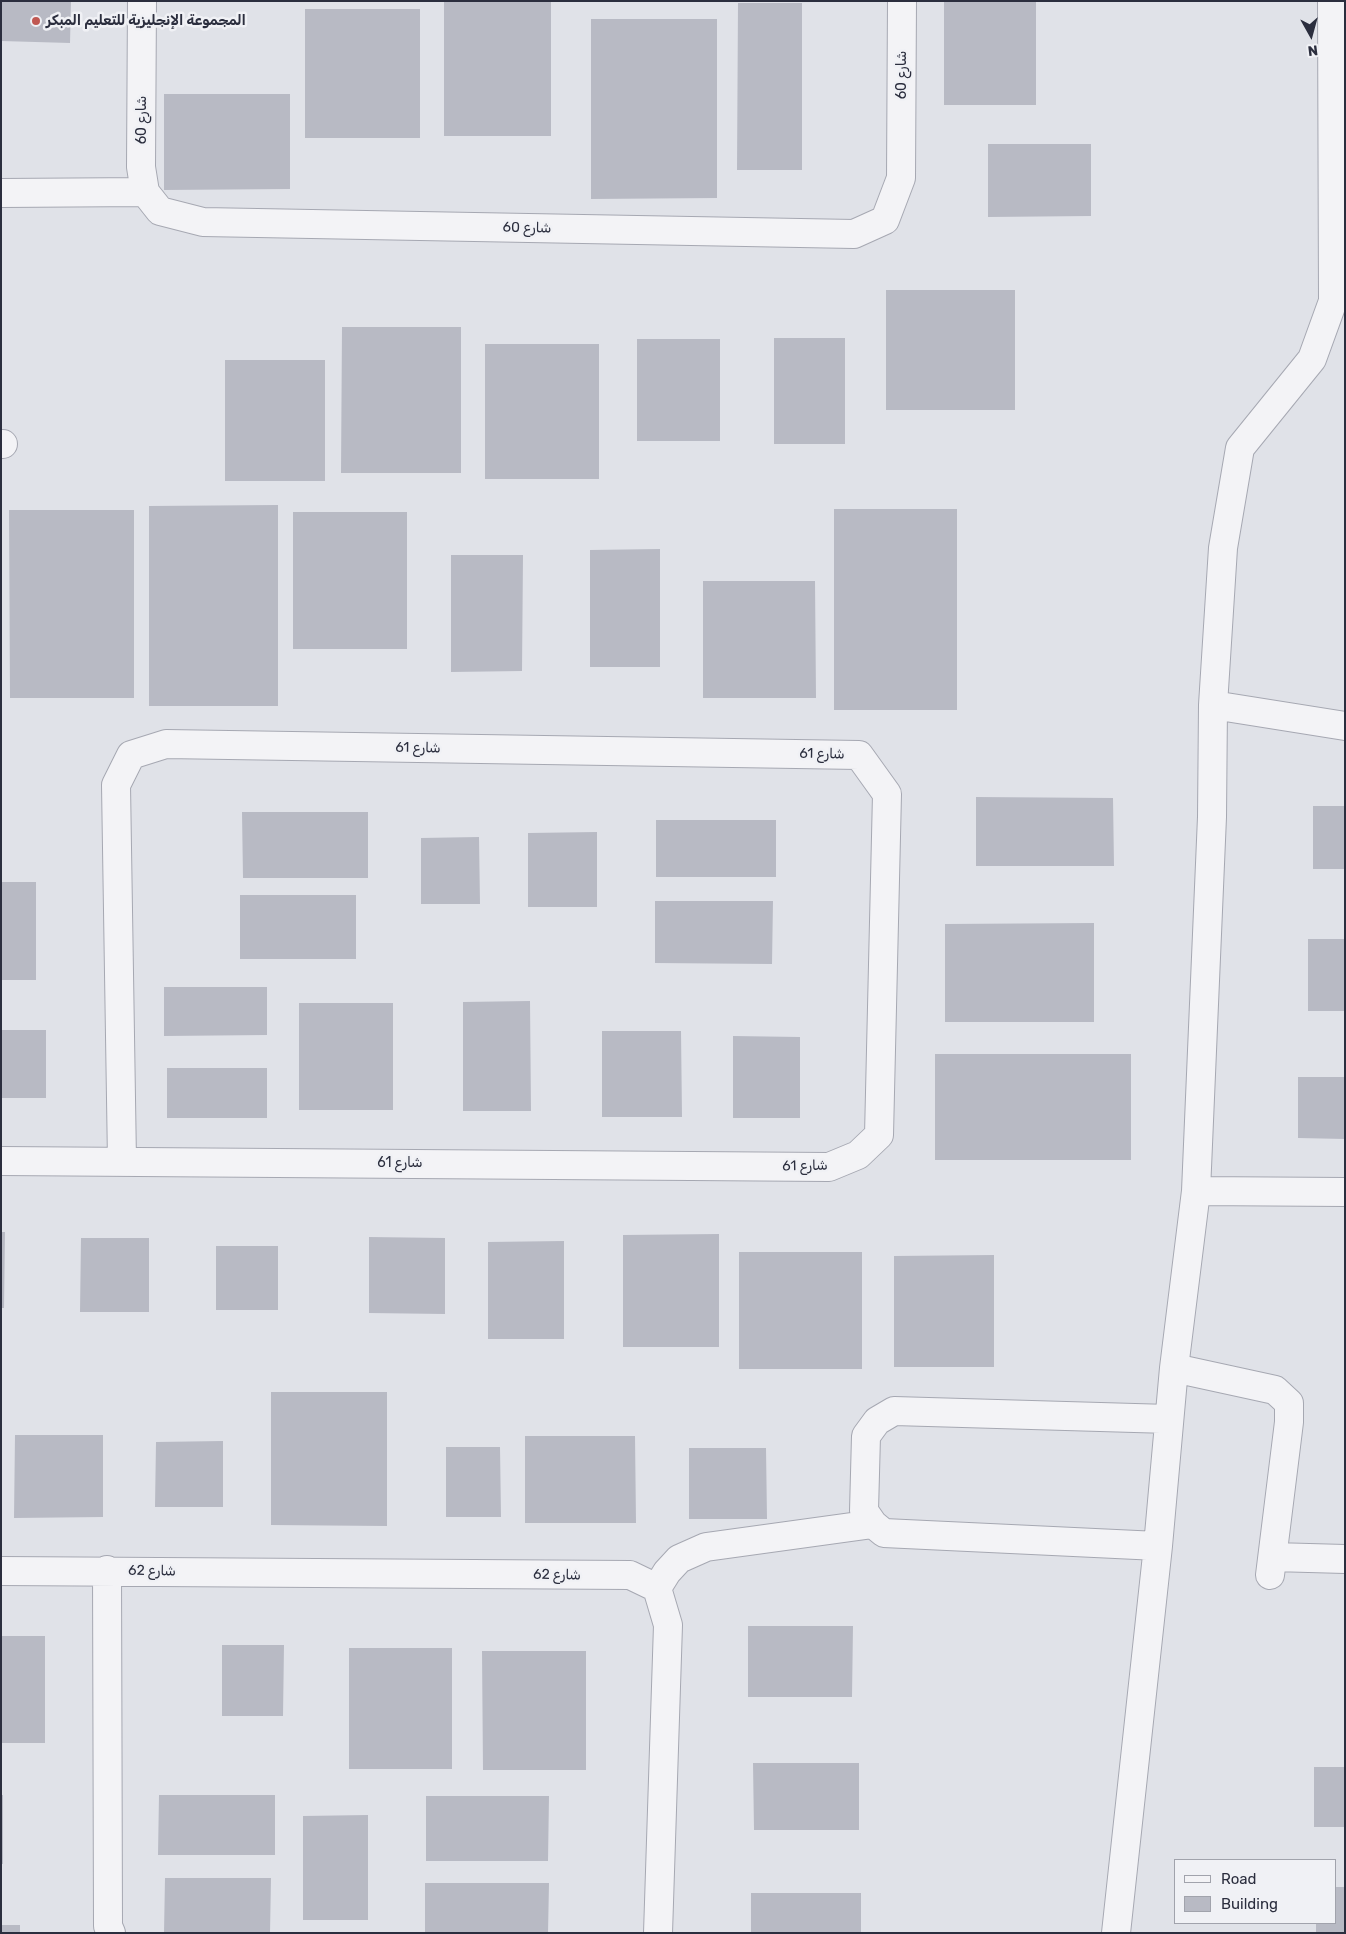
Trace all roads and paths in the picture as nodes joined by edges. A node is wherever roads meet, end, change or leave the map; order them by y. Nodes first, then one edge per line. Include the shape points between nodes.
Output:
1 (142, 1) edge
2 (902, 1) edge
3 (1332, 1) edge
4 (145, 192) junction
5 (1, 193) edge
6 (1339, 300) edge
7 (1213, 705) junction
8 (1345, 726) edge
9 (1, 1161) edge
10 (122, 1161) junction
11 (1196, 1190) junction
12 (1345, 1192) edge
13 (1174, 1368) junction
14 (1169, 1419) junction
15 (873, 1524) junction
16 (1158, 1546) junction
17 (1345, 1559) edge
18 (107, 1570) junction
19 (1, 1571) edge
20 (657, 1588) junction
21 (111, 1933) edge
22 (658, 1933) edge
23 (1116, 1933) edge

1 - 4 street, شارع 60 via 141,167
2 - 4 street, شارع 60 via 901,178 885,220 854,234 203,222 160,211
3 - 6 street
4 - 5 street
6 - 7 street via 1312,359 1240,448 1223,548
7 - 8 street
7 - 11 street via 1212,817
9 - 10 street, شارع 61
10 - 10 street, شارع 61 via 829,1167 858,1156 879,1135 887,794 859,755 166,744 130,755 116,785
11 - 12 street
11 - 13 street
13 - 14 street
13 - 17 street via 1276,1390 1289,1403 1290,1422 1272,1566
14 - 15 street via 894,1411 876,1421 866,1436 864,1512
14 - 16 street
15 - 16 street via 884,1533
15 - 20 street via 706,1547 679,1559
16 - 23 street
18 - 19 street, شارع 62
18 - 20 street, شارع 62 via 630,1576
18 - 21 street via 108,1926
20 - 22 street via 668,1625

